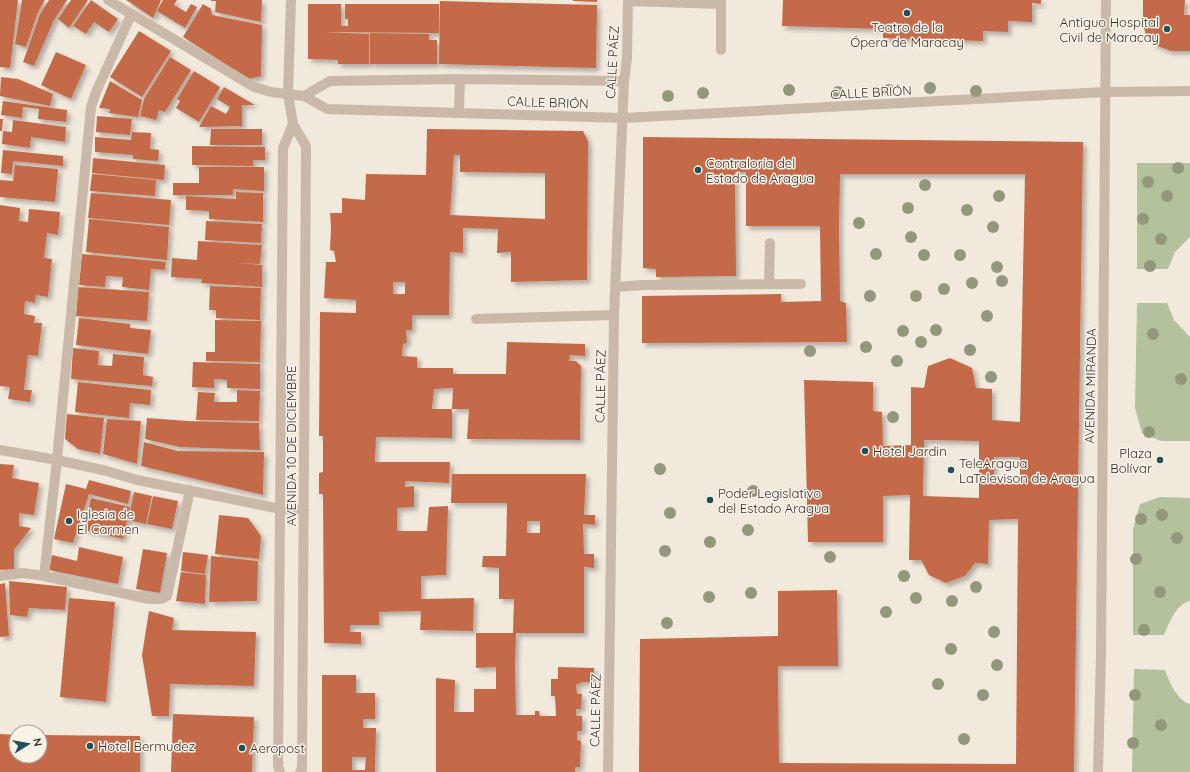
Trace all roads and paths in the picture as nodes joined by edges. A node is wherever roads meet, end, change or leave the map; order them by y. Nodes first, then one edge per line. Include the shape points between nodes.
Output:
1 (108, 0) edge
2 (291, 0) edge
3 (1106, 0) edge
4 (628, 1) edge
5 (721, 2) edge
6 (132, 15) junction
7 (721, 50) dead end
8 (460, 79) junction
9 (624, 81) junction
10 (1190, 91) edge
11 (1105, 92) junction
12 (288, 94) junction
13 (304, 96) junction
14 (459, 112) junction
15 (623, 118) junction
16 (293, 124) junction
17 (770, 242) dead end
18 (769, 284) junction
19 (801, 284) dead end
20 (616, 287) junction
21 (614, 315) junction
22 (476, 319) dead end
23 (0, 450) edge
24 (57, 460) junction
25 (190, 490) junction
26 (281, 509) junction
27 (304, 510) junction
28 (0, 576) edge
29 (44, 576) junction
30 (280, 772) edge
31 (300, 772) edge
32 (608, 772) edge
33 (1098, 772) edge

1 - 6 street
2 - 12 street, AVENIDA 10 DE DICIEMBRE
3 - 11 street, AVENIDA MIRANDA
4 - 5 street
4 - 9 street, CALLE PÁEZ
5 - 7 street
6 - 12 street via 254,87
6 - 24 street via 91,107
8 - 9 street, CALLE BRIÓN
8 - 13 street, CALLE BRIÓN via 330,81
8 - 14 street
9 - 15 street, CALLE PÁEZ
10 - 11 street, CALLE BRIÓN
11 - 15 street, CALLE BRIÓN
11 - 33 street, AVENIDA MIRANDA
12 - 13 street
12 - 16 street, AVENIDA 10 DE DICIEMBRE
13 - 14 street, CALLE BRIÓN via 327,108
14 - 15 street, CALLE BRIÓN
15 - 20 street, CALLE PÁEZ
16 - 26 street, AVENIDA 10 DE DICIEMBRE via 283,148
16 - 27 street, AVENIDA 10 DE DICIEMBRE via 306,146
17 - 18 street
18 - 19 street
18 - 20 street
20 - 21 street, CALLE PÁEZ
21 - 22 street
21 - 32 street, CALLE PÁEZ
23 - 24 street
24 - 25 street
24 - 29 street
25 - 26 street
25 - 29 street via 167,596 149,599
26 - 27 street
26 - 30 street, AVENIDA 10 DE DICIEMBRE via 278,766
27 - 31 street, AVENIDA 10 DE DICIEMBRE
28 - 29 street via 23,573

